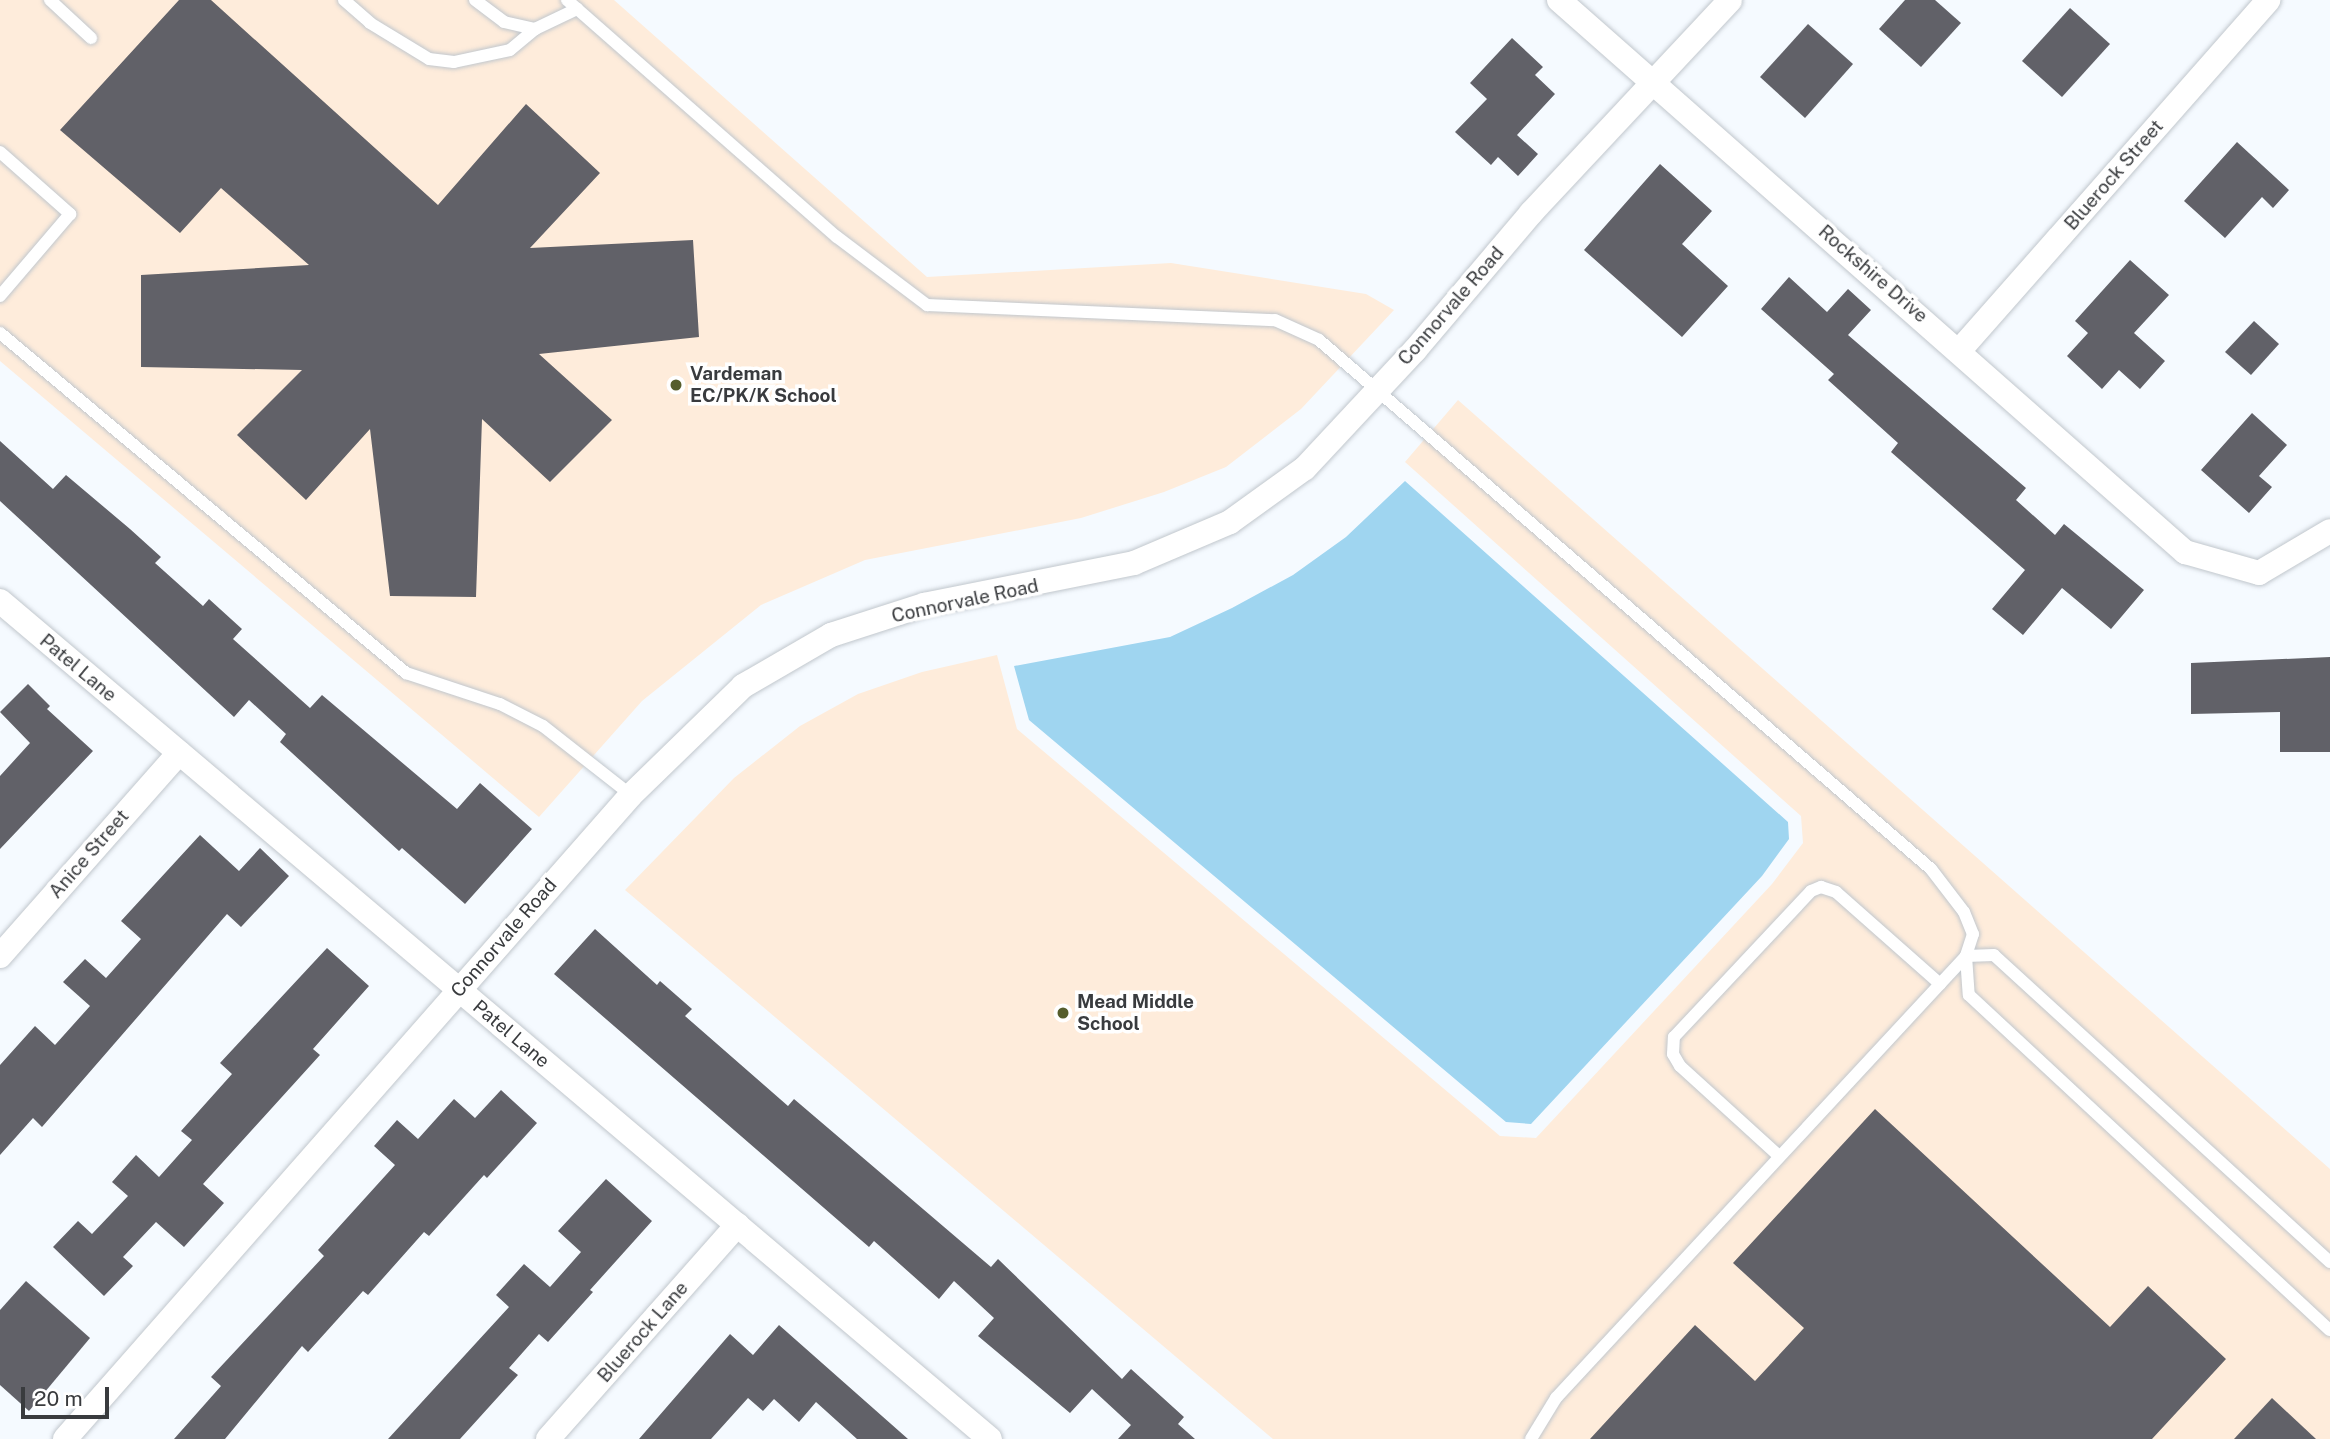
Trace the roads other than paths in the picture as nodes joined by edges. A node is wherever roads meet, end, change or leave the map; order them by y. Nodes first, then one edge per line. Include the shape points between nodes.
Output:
1 (50, 0) edge
2 (344, 0) edge
3 (475, 0) edge
4 (1559, 0) edge
5 (1730, 0) edge
6 (2268, 0) edge
7 (572, 4) edge
8 (535, 29) junction
9 (90, 37) dead end
10 (1655, 83) junction
11 (0, 152) edge
12 (0, 296) edge
13 (0, 333) edge
14 (1959, 351) junction
15 (1379, 388) junction
16 (2330, 531) edge
17 (0, 601) edge
18 (178, 753) junction
19 (631, 795) junction
20 (0, 956) edge
21 (1966, 956) junction
22 (1940, 985) junction
23 (459, 990) junction
24 (1779, 1156) junction
25 (737, 1225) junction
26 (2330, 1262) edge
27 (2330, 1330) edge
28 (65, 1439) edge
29 (548, 1439) edge
30 (990, 1439) edge
31 (1531, 1439) edge

1 - 9 lane
2 - 8 lane via 370,23 429,60 454,62 510,50
3 - 8 lane via 504,22
4 - 10 street, Rockshire Drive
5 - 10 street, Connorvale Road
6 - 14 street, Bluerock Street
7 - 8 lane
7 - 15 lane via 837,237 927,305 1275,320 1319,340
10 - 14 street, Rockshire Drive
10 - 15 street, Connorvale Road via 1531,214
11 - 12 lane via 70,214
13 - 19 lane via 407,673 500,704 543,726
14 - 16 street, Rockshire Drive via 2185,552 2259,573
15 - 19 street, Connorvale Road via 1305,468 1230,522 1133,563 924,606 831,635 743,686
15 - 21 lane via 1931,869 1964,912 1973,934
17 - 18 street, Patel Lane
18 - 20 street, Anice Street
18 - 23 street, Patel Lane
19 - 23 street, Connorvale Road
21 - 22 lane
21 - 26 lane via 1994,955
21 - 27 lane via 1969,995
22 - 24 lane
22 - 24 lane via 1836,892 1821,887 1811,891 1674,1037 1672,1054 1680,1066
23 - 25 street, Patel Lane
23 - 28 street, Connorvale Road
24 - 31 lane via 1556,1398
25 - 29 street, Bluerock Lane
25 - 30 street, Patel Lane

